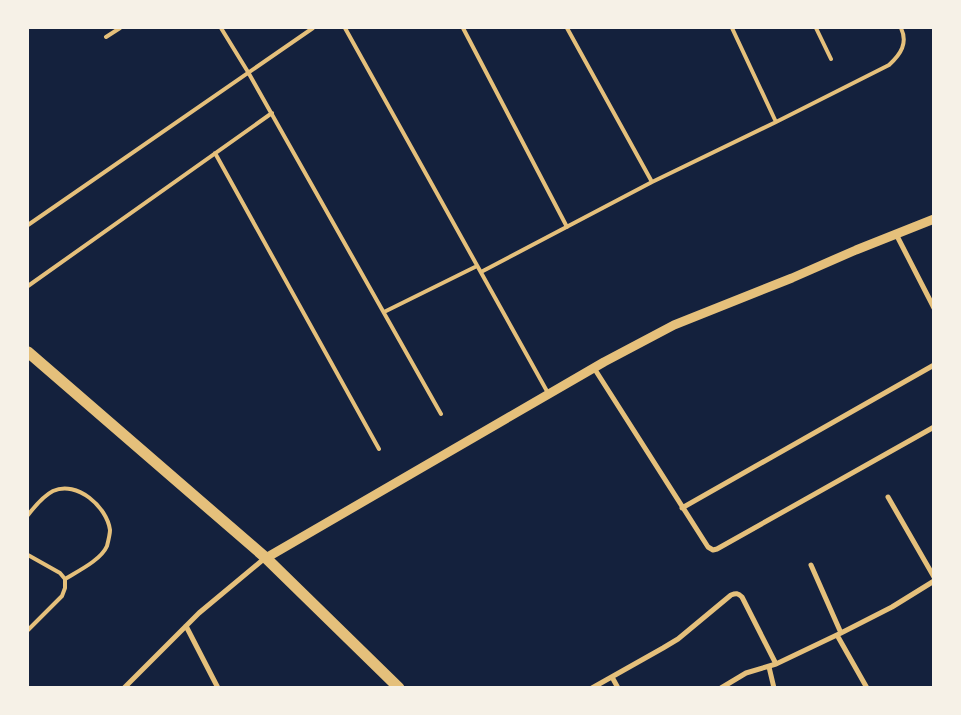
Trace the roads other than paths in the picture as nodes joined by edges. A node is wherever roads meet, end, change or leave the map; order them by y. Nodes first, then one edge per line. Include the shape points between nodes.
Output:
1 (120, 28) edge
2 (221, 28) edge
3 (313, 28) edge
4 (345, 28) edge
5 (463, 28) edge
6 (567, 28) edge
7 (732, 28) edge
8 (816, 28) edge
9 (901, 28) edge
10 (106, 37) dead end
11 (831, 59) dead end
12 (248, 72) junction
13 (272, 114) junction
14 (776, 122) junction
15 (215, 153) junction
16 (652, 182) junction
17 (934, 219) edge
18 (28, 225) edge
19 (568, 227) junction
20 (896, 234) junction
21 (478, 266) junction
22 (481, 272) junction
23 (28, 286) edge
24 (934, 308) edge
25 (384, 312) junction
26 (28, 352) edge
27 (934, 365) edge
28 (594, 368) junction
29 (549, 394) junction
30 (441, 414) dead end
31 (934, 427) edge
32 (378, 449) dead end
33 (888, 497) dead end
34 (682, 508) junction
35 (28, 515) edge
36 (28, 556) edge
37 (266, 558) junction
38 (811, 565) dead end
39 (934, 577) edge
40 (65, 579) junction
41 (934, 581) edge
42 (186, 626) junction
43 (28, 630) edge
44 (839, 634) junction
45 (776, 664) junction
46 (769, 667) junction
47 (612, 677) junction
48 (124, 688) edge
49 (218, 688) edge
50 (399, 688) edge
51 (592, 688) edge
52 (618, 688) edge
53 (721, 688) edge
54 (774, 688) edge
55 (867, 688) edge

1 - 10 lane
2 - 12 lane
3 - 12 lane
4 - 21 lane
5 - 19 lane
6 - 16 lane
7 - 14 lane
8 - 11 lane
9 - 14 lane via 904,46 889,65
12 - 13 lane
12 - 18 lane
13 - 15 lane
13 - 25 lane
14 - 16 lane
15 - 23 lane
15 - 32 lane
16 - 19 lane
17 - 20 street
19 - 22 lane
20 - 24 street
20 - 28 street via 674,325
21 - 22 lane
21 - 25 lane
22 - 29 lane
25 - 30 lane
26 - 37 main road
27 - 34 street
28 - 29 street
28 - 34 street
29 - 37 street
31 - 34 street via 717,550 708,547
33 - 39 street
35 - 40 lane via 55,490 70,489 89,496 103,511 110,531 106,547 96,560
36 - 40 lane
37 - 42 street
37 - 50 main road
38 - 44 street
40 - 43 lane via 62,596
41 - 44 street
42 - 48 street
42 - 49 street
44 - 45 street
44 - 55 street
45 - 46 street
45 - 47 street via 742,597 735,593 678,638
46 - 53 street via 746,673
46 - 54 street
47 - 51 street
47 - 52 street

